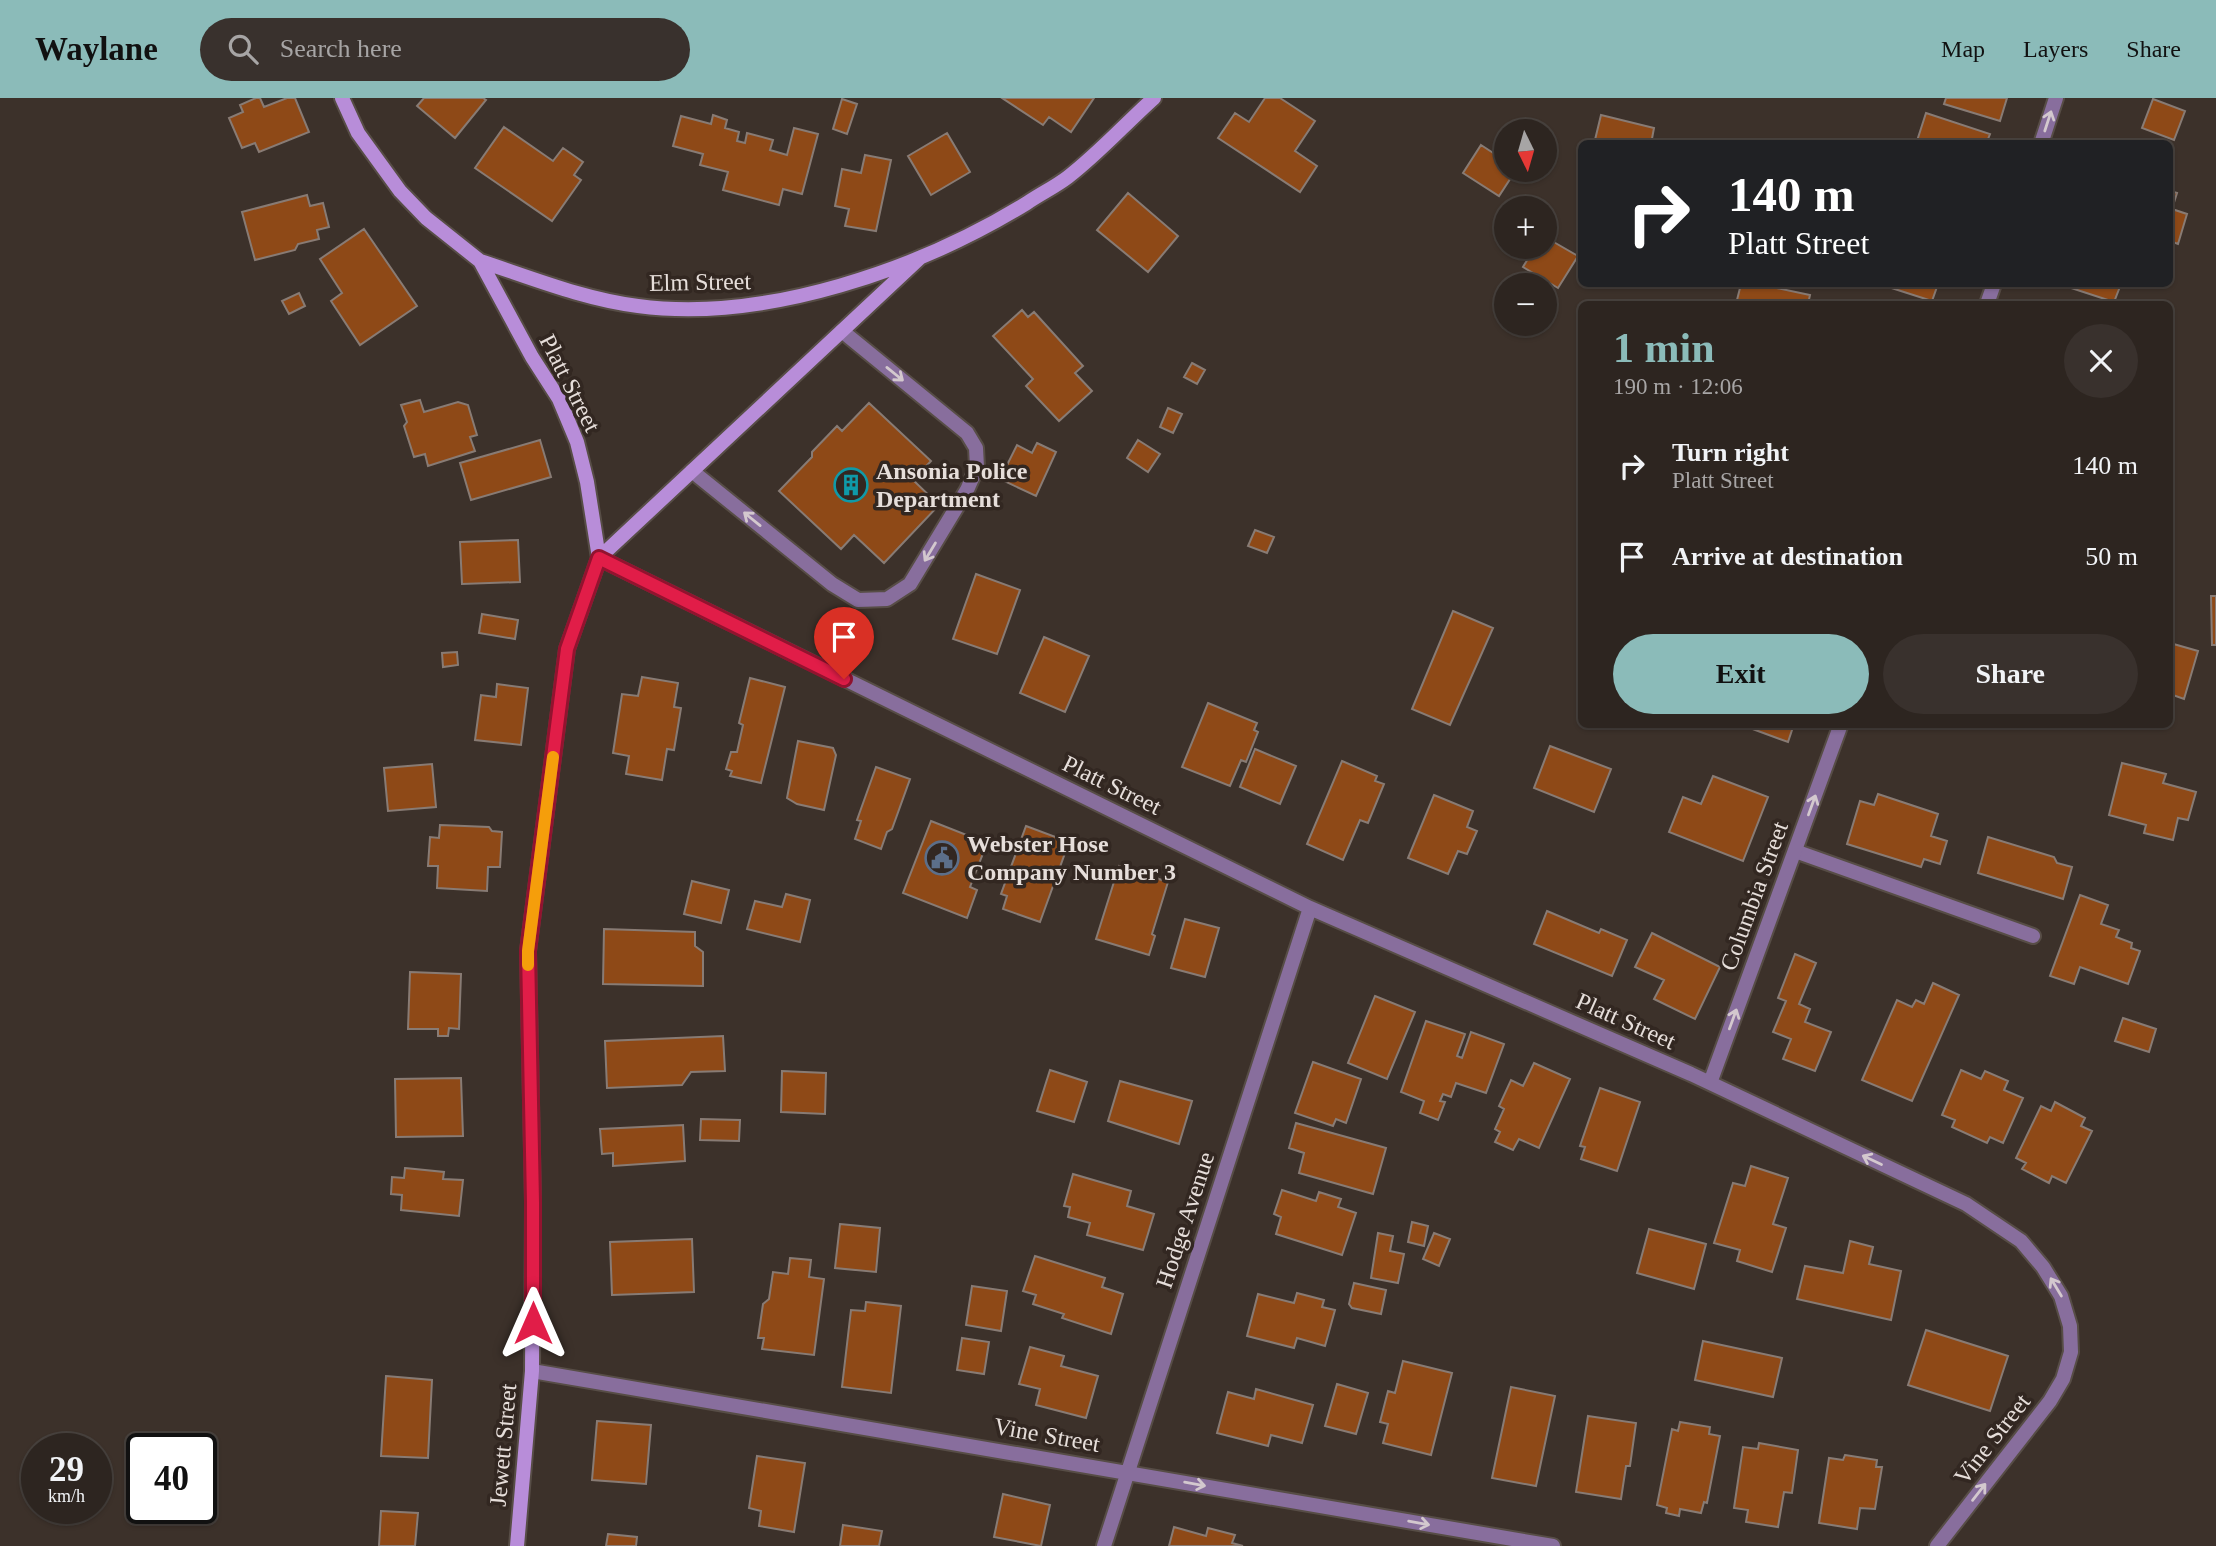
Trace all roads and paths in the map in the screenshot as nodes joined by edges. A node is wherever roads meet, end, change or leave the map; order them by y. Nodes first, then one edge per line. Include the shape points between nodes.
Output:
1 (342, 98) edge
2 (1154, 98) edge
3 (2056, 98) edge
4 (2042, 140) edge
5 (921, 257) junction
6 (480, 261) junction
7 (842, 331) junction
8 (692, 471) junction
9 (599, 558) junction
10 (1840, 728) edge
11 (1795, 850) junction
12 (1310, 908) junction
13 (2033, 936) dead end
14 (1710, 1083) junction
15 (2071, 1352) joint
16 (532, 1371) junction
17 (1128, 1472) junction
18 (517, 1546) edge
19 (1104, 1546) edge
20 (1553, 1546) edge
21 (1937, 1546) edge

1 - 6 street, Platt Street via 358,133 400,191
2 - 5 street, Elm Street via 1068,177 992,224
4 -> 3 street
5 - 6 street, Elm Street via 862,279 721,309 638,306 594,298
5 - 7 street, Elm Street
6 - 9 street, Platt Street via 559,399 577,442
7 - 8 street, Elm Street
7 -> 8 street via 967,433 976,448 977,467 967,490 910,584 887,599 858,600
8 - 9 street, Elm Street
9 - 12 street, Platt Street
9 - 16 street, Jewett Street via 567,649 528,951
11 -> 10 street, Columbia Street
11 - 13 street
14 -> 11 street, Columbia Street
12 - 14 street, Platt Street
12 - 17 street, Hodge Avenue
15 -> 14 street, Platt Street via 2070,1326 2061,1296 2021,1241 1966,1204
21 -> 15 street, Vine Street via 2050,1401
16 - 17 street, Vine Street
16 - 18 street, Jewett Street
17 - 19 street, Hodge Avenue
17 -> 20 street, Vine Street

